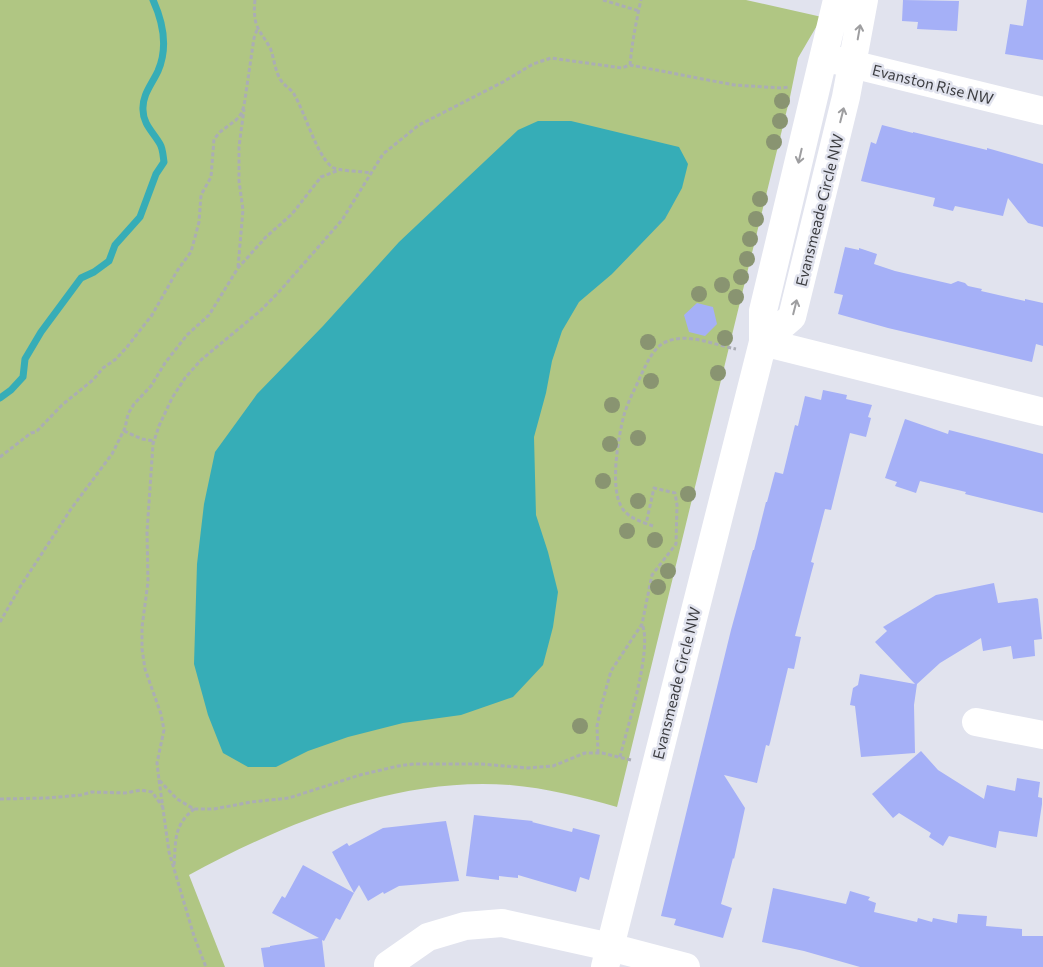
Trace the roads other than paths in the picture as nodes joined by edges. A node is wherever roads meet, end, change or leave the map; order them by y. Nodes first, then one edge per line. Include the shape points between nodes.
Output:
1 (837, 0) edge
2 (864, 0) edge
3 (824, 57) junction
4 (853, 64) junction
5 (1043, 111) edge
6 (763, 342) junction
7 (1043, 412) edge
8 (976, 722) dead end
9 (1043, 735) edge
10 (607, 957) edge
11 (388, 965) dead end
12 (686, 967) edge

1 - 3 street, Evansmeade Circle NW
4 -> 2 street, Evansmeade Circle NW
3 - 4 street, Evanston Rise NW
3 -> 6 street, Evansmeade Circle NW via 763,312
4 - 5 street, Evanston Rise NW
6 -> 4 street, Evansmeade Circle NW via 792,317
6 - 7 street
6 - 10 street, Evansmeade Circle NW
8 - 9 street
10 - 11 street via 502,923 465,926 428,937
10 - 12 street

